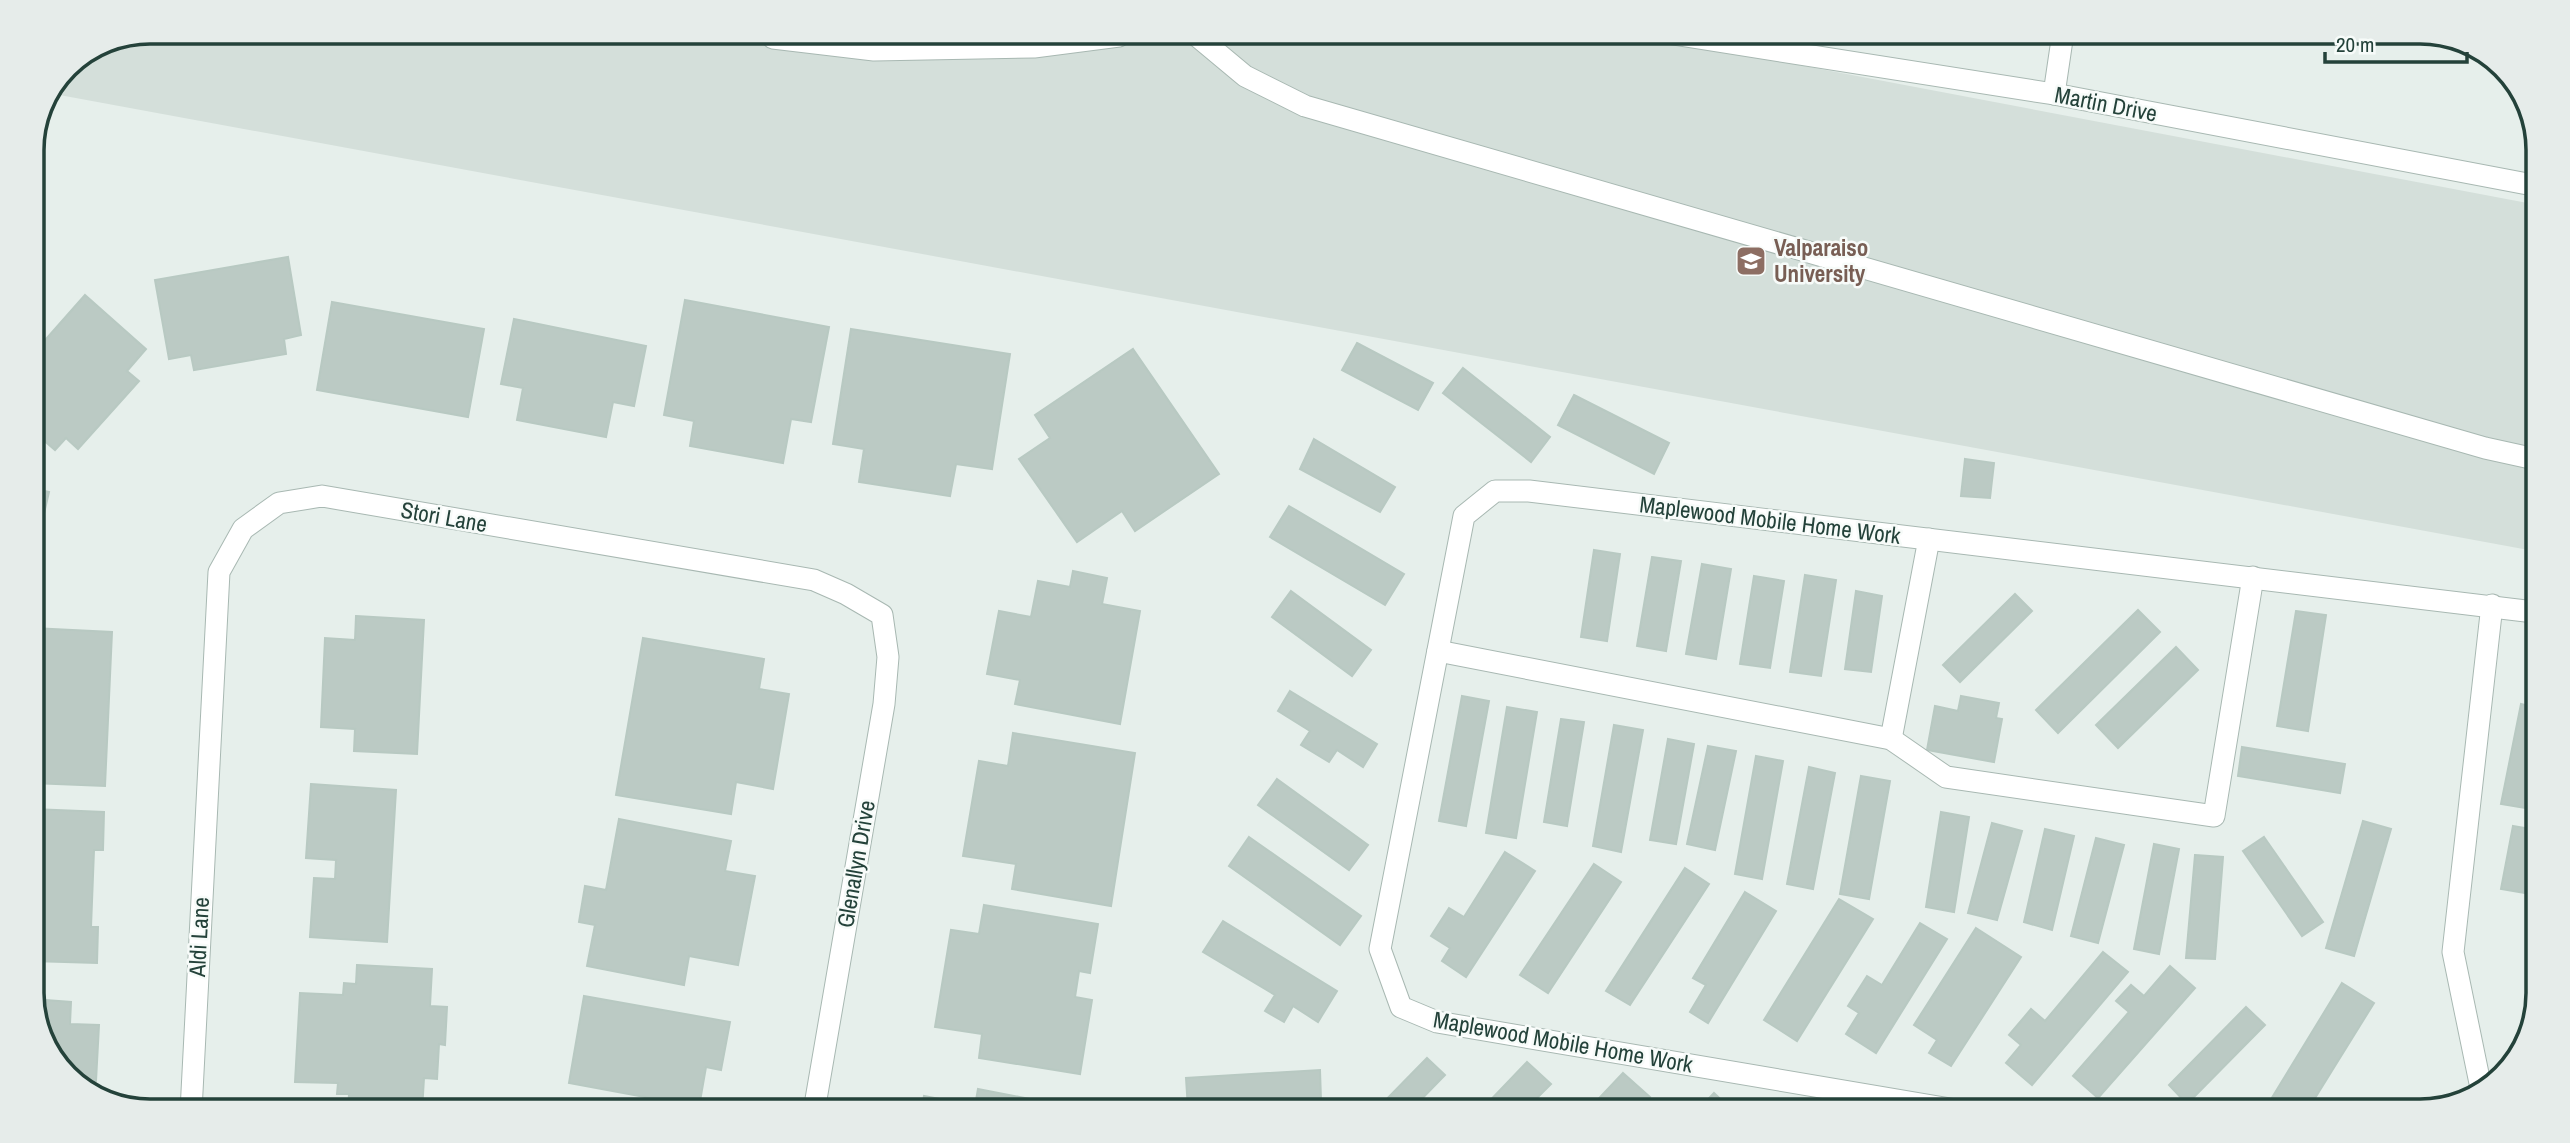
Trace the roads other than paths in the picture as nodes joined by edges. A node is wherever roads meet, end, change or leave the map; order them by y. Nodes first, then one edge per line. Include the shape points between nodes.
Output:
1 (824, 44) edge
2 (1057, 44) edge
3 (1207, 44) edge
4 (1736, 44) edge
5 (2061, 44) edge
6 (2054, 94) junction
7 (2526, 184) edge
8 (2526, 457) edge
9 (1929, 539) junction
10 (2253, 577) junction
11 (2492, 605) junction
12 (2526, 611) edge
13 (882, 615) joint
14 (1438, 652) junction
15 (1891, 739) junction
16 (207, 763) joint
17 (2479, 1081) edge
18 (192, 1099) edge
19 (816, 1099) edge
20 (1891, 1099) edge

1 - 2 street via 874,50
3 - 8 street via 1245,76 1305,106
4 - 6 street, Martin Drive
5 - 6 street
6 - 7 street, Martin Drive
9 - 10 street, Maplewood Mobile Home Work
9 - 14 street, Maplewood Mobile Home Work via 1529,491 1495,491 1464,516
9 - 15 street, Maplewood Mobile Home Work
10 - 11 street, Maplewood Mobile Home Work
10 - 15 street via 2214,816 1947,777
11 - 12 street, Maplewood Mobile Home Work
11 - 17 street via 2453,952
13 - 16 street, Stori Lane via 814,580 322,496 279,503 243,529 219,572
13 - 19 street, Glenallyn Drive via 888,657 884,704
14 - 15 street
14 - 20 street, Maplewood Mobile Home Work via 1380,949 1401,1007 1437,1022
16 - 18 street, Aldi Lane

